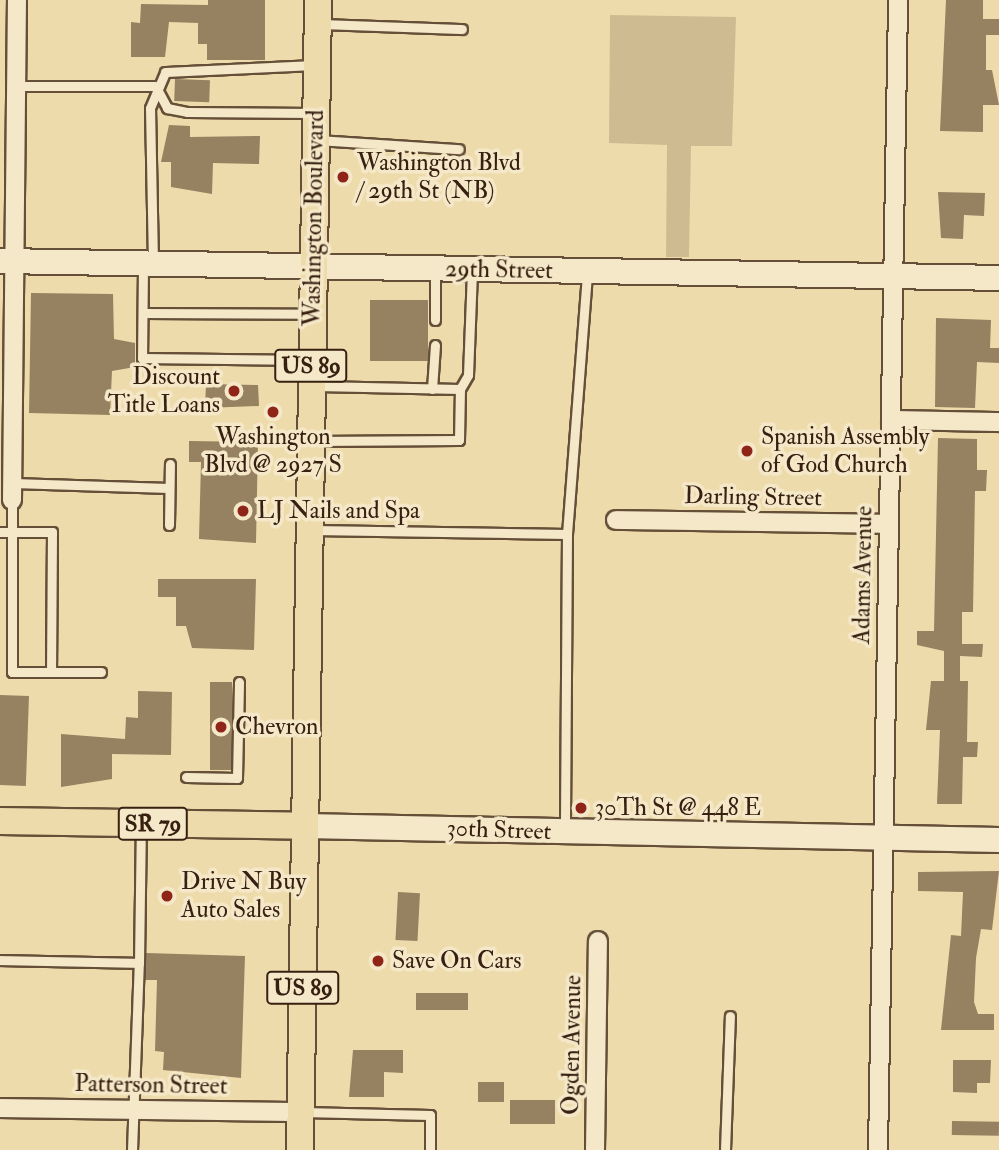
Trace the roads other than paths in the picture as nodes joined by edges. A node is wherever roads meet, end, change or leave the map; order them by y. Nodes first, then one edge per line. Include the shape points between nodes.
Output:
1 (18, 0) edge
2 (898, 0) edge
3 (318, 12) edge
4 (462, 29) dead end
5 (317, 65) junction
6 (17, 86) junction
7 (155, 86) junction
8 (316, 113) junction
9 (316, 140) junction
10 (459, 149) dead end
11 (7, 261) edge
12 (148, 263) junction
13 (312, 266) junction
14 (435, 268) junction
15 (472, 269) junction
16 (587, 271) junction
17 (893, 276) junction
18 (999, 278) edge
19 (144, 313) junction
20 (312, 314) junction
21 (435, 320) dead end
22 (435, 345) dead end
23 (311, 373) junction
24 (432, 389) junction
25 (460, 389) junction
26 (891, 419) junction
27 (999, 422) edge
28 (309, 441) junction
29 (170, 464) dead end
30 (169, 488) junction
31 (13, 491) junction
32 (616, 520) dead end
33 (888, 524) junction
34 (169, 525) dead end
35 (310, 530) junction
36 (0, 532) edge
37 (12, 532) junction
38 (567, 534) junction
39 (51, 672) junction
40 (102, 672) dead end
41 (239, 682) dead end
42 (187, 777) dead end
43 (0, 821) edge
44 (141, 824) junction
45 (305, 826) junction
46 (565, 832) junction
47 (884, 838) junction
48 (999, 840) edge
49 (598, 941) dead end
50 (0, 960) edge
51 (139, 963) junction
52 (730, 1016) dead end
53 (0, 1108) edge
54 (134, 1110) junction
55 (301, 1112) junction
56 (132, 1150) edge
57 (300, 1150) edge
58 (430, 1150) edge
59 (595, 1150) edge
60 (725, 1150) edge
61 (878, 1150) edge

1 - 6 street
2 - 17 street, Adams Avenue
3 - 4 lane
3 - 5 main road, Washington Boulevard / US 89
5 - 7 lane via 170,70
5 - 8 main road, Washington Boulevard / US 89
6 - 7 lane
6 - 11 street
7 - 8 lane via 167,108
7 - 12 lane
8 - 9 main road, Washington Boulevard / US 89
9 - 10 lane
9 - 13 main road, Washington Boulevard / US 89
11 - 12 street, 29th Street
11 - 31 street
12 - 13 street, 29th Street
12 - 19 lane
13 - 14 street, 29th Street
13 - 20 main road, Washington Boulevard / US 89
14 - 15 street, 29th Street
14 - 21 lane
15 - 16 street, 29th Street
15 - 25 lane via 470,363
16 - 17 street, 29th Street
16 - 38 lane
17 - 18 street, 29th Street
17 - 26 street, Adams Avenue
19 - 20 lane
19 - 23 lane via 142,358
20 - 23 main road, Washington Boulevard / US 89
22 - 24 lane
23 - 24 lane
23 - 28 main road, Washington Boulevard / US 89
24 - 25 lane
25 - 28 lane via 459,440
26 - 27 street
26 - 33 street, Adams Avenue
28 - 35 main road, Washington Boulevard / US 89
29 - 30 lane
30 - 31 lane
30 - 34 lane
31 - 37 lane
32 - 33 street, Darling Street
33 - 47 street, Adams Avenue
35 - 38 lane
35 - 45 main road, Washington Boulevard / US 89
36 - 37 lane
37 - 39 lane via 12,672
37 - 39 lane via 52,532
38 - 46 lane
39 - 40 lane
41 - 42 lane via 237,778
43 - 44 main road, 30th Street / SR 79
44 - 45 main road, 30th Street / SR 79
44 - 51 lane
45 - 46 street, 30th Street / SR 79
45 - 55 main road, Washington Boulevard / US 89
46 - 47 street, 30th Street / SR 79
47 - 48 street, 30th Street / SR 79
47 - 61 street, Adams Avenue
49 - 59 street, Ogden Avenue
50 - 51 lane
51 - 54 lane
52 - 60 lane
53 - 54 street, Patterson Street
54 - 55 street, Patterson Street
54 - 56 lane
55 - 57 main road, Washington Boulevard / US 89
55 - 58 lane via 430,1115

